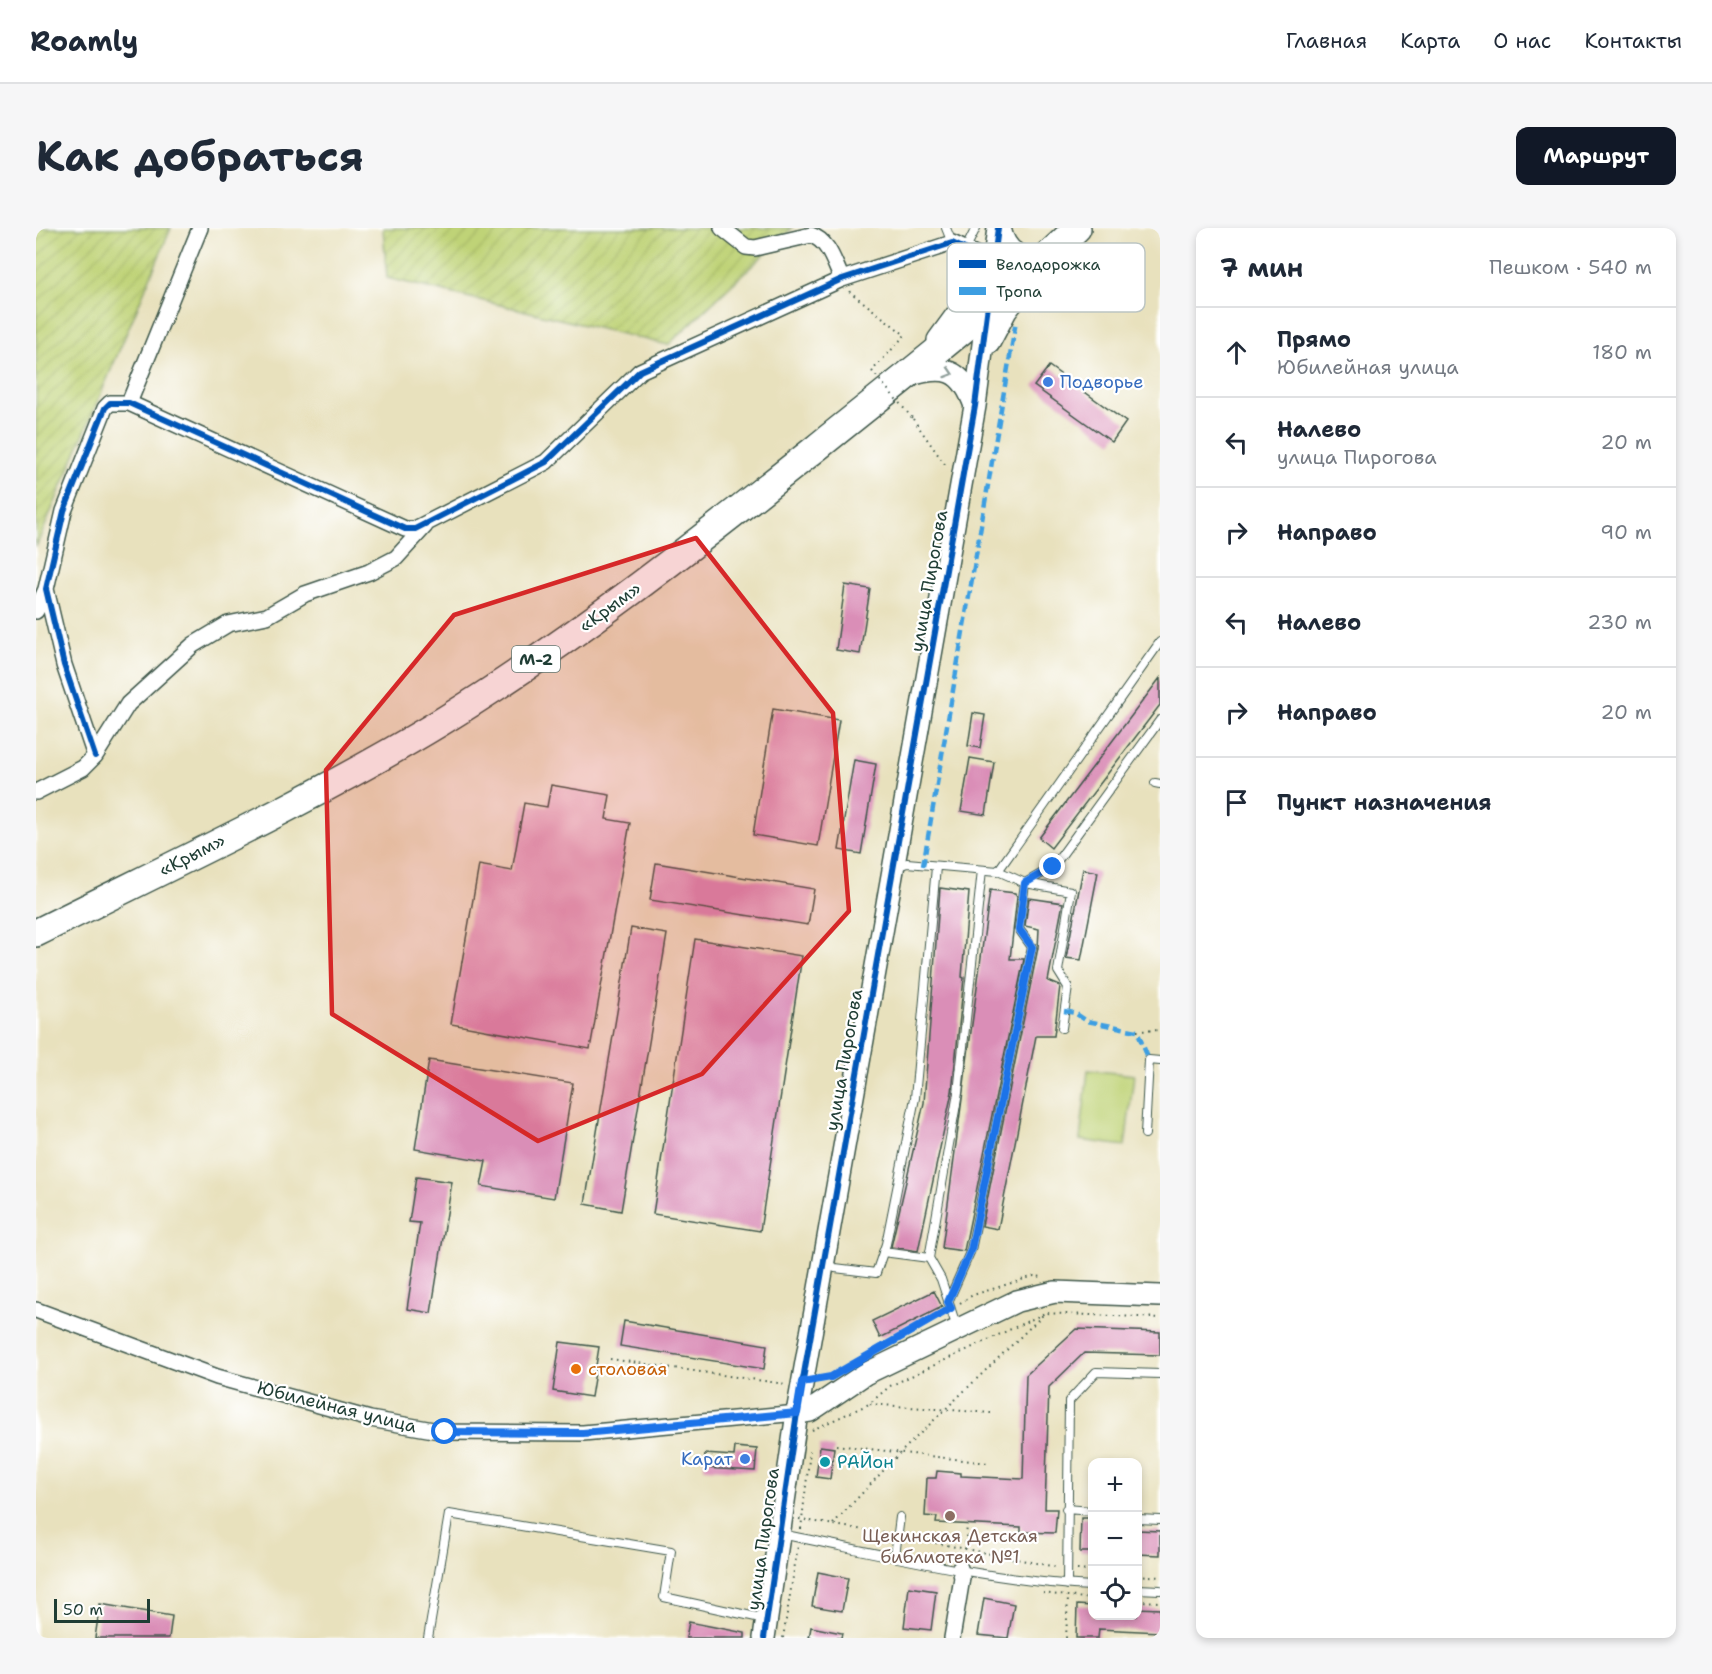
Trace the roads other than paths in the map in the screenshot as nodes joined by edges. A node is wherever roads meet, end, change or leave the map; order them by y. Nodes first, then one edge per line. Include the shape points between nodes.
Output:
1 (200, 228) edge
2 (723, 228) edge
3 (946, 228) edge
4 (976, 228) edge
5 (999, 228) edge
6 (1077, 228) edge
7 (955, 243) edge
8 (962, 243) edge
9 (996, 243) edge
10 (1005, 243) edge
11 (1061, 243) edge
12 (947, 250) edge
13 (842, 279) junction
14 (960, 312) edge
15 (983, 312) edge
16 (987, 312) edge
17 (1005, 312) edge
18 (906, 376) junction
19 (129, 403) junction
20 (975, 406) junction
21 (424, 526) junction
22 (46, 589) junction
23 (36, 611) edge
24 (1160, 642) edge
25 (1160, 720) edge
26 (1156, 733) edge
27 (94, 756) junction
28 (36, 792) edge
29 (936, 867) junction
30 (892, 868) junction
31 (982, 870) junction
32 (998, 871) junction
33 (1025, 883) junction
34 (36, 933) edge
35 (1062, 1028) dead end
36 (1160, 1061) edge
37 (1145, 1134) dead end
38 (883, 1252) junction
39 (929, 1257) junction
40 (823, 1263) junction
41 (1160, 1296) edge
42 (949, 1305) junction
43 (36, 1310) edge
44 (958, 1330) junction
45 (1160, 1374) edge
46 (797, 1413) junction
47 (1066, 1509) junction
48 (1088, 1510) edge
49 (900, 1517) dead end
50 (1142, 1519) edge
51 (1160, 1520) edge
52 (787, 1529) junction
53 (895, 1556) junction
54 (960, 1568) junction
55 (1067, 1585) junction
56 (1088, 1586) edge
57 (1142, 1589) edge
58 (1160, 1590) edge
59 (765, 1628) edge
60 (428, 1638) edge
61 (952, 1638) edge

1 - 19 street
2 - 13 street via 736,241 755,248 811,235 819,237
3 - 7 lane
4 - 8 lane
5 - 9 street
5 - 10 street
6 - 11 highway, М-2
12 - 13 street
13 - 21 street via 640,371 546,462
14 - 18 street
15 - 18 highway, «Крым» / М-2
16 - 20 street
17 - 20 street via 980,364
18 -> 20 street via 924,371 954,372 970,390
18 - 34 highway, «Крым» / М-2 via 621,600 440,722 303,799
19 - 21 street via 405,529
19 - 22 street via 116,401 105,408 64,511
20 - 30 street, улица Пирогова
21 - 27 street via 396,558 369,572 305,594 267,616 228,624 193,645 128,704
22 - 23 street
22 - 27 street via 64,665
24 - 32 lane
25 - 26 lane
26 - 33 lane via 1053,867
27 - 28 street via 83,768
29 - 30 lane via 907,862
29 - 31 lane
29 - 38 lane via 915,1098
30 - 40 street, улица Пирогова
31 - 32 lane
31 - 39 lane via 958,1093
32 - 33 lane
33 - 35 lane via 1071,891 1058,971 1068,987
33 - 42 lane via 1019,929 1032,947 971,1250
36 - 37 lane via 1149,1060
38 - 39 lane
38 - 40 lane via 876,1273
39 - 42 lane
40 - 46 street, улица Пирогова
41 - 44 street, Юбилейная улица via 1055,1292 1017,1301
42 - 44 lane
43 - 46 street, Юбилейная улица via 217,1377 370,1419 445,1432 583,1433
44 - 46 street, Юбилейная улица via 865,1374 810,1411
45 - 47 lane via 1096,1372 1069,1401
46 - 52 street, улица Пирогова
47 - 48 lane
47 - 55 lane
49 - 53 lane
50 - 51 lane
52 - 53 lane
52 - 59 street, улица Пирогова
53 - 54 lane
54 - 55 lane
54 - 61 street via 962,1578
55 - 56 lane
57 - 58 lane
59 - 60 lane via 664,1597 671,1551 450,1514

